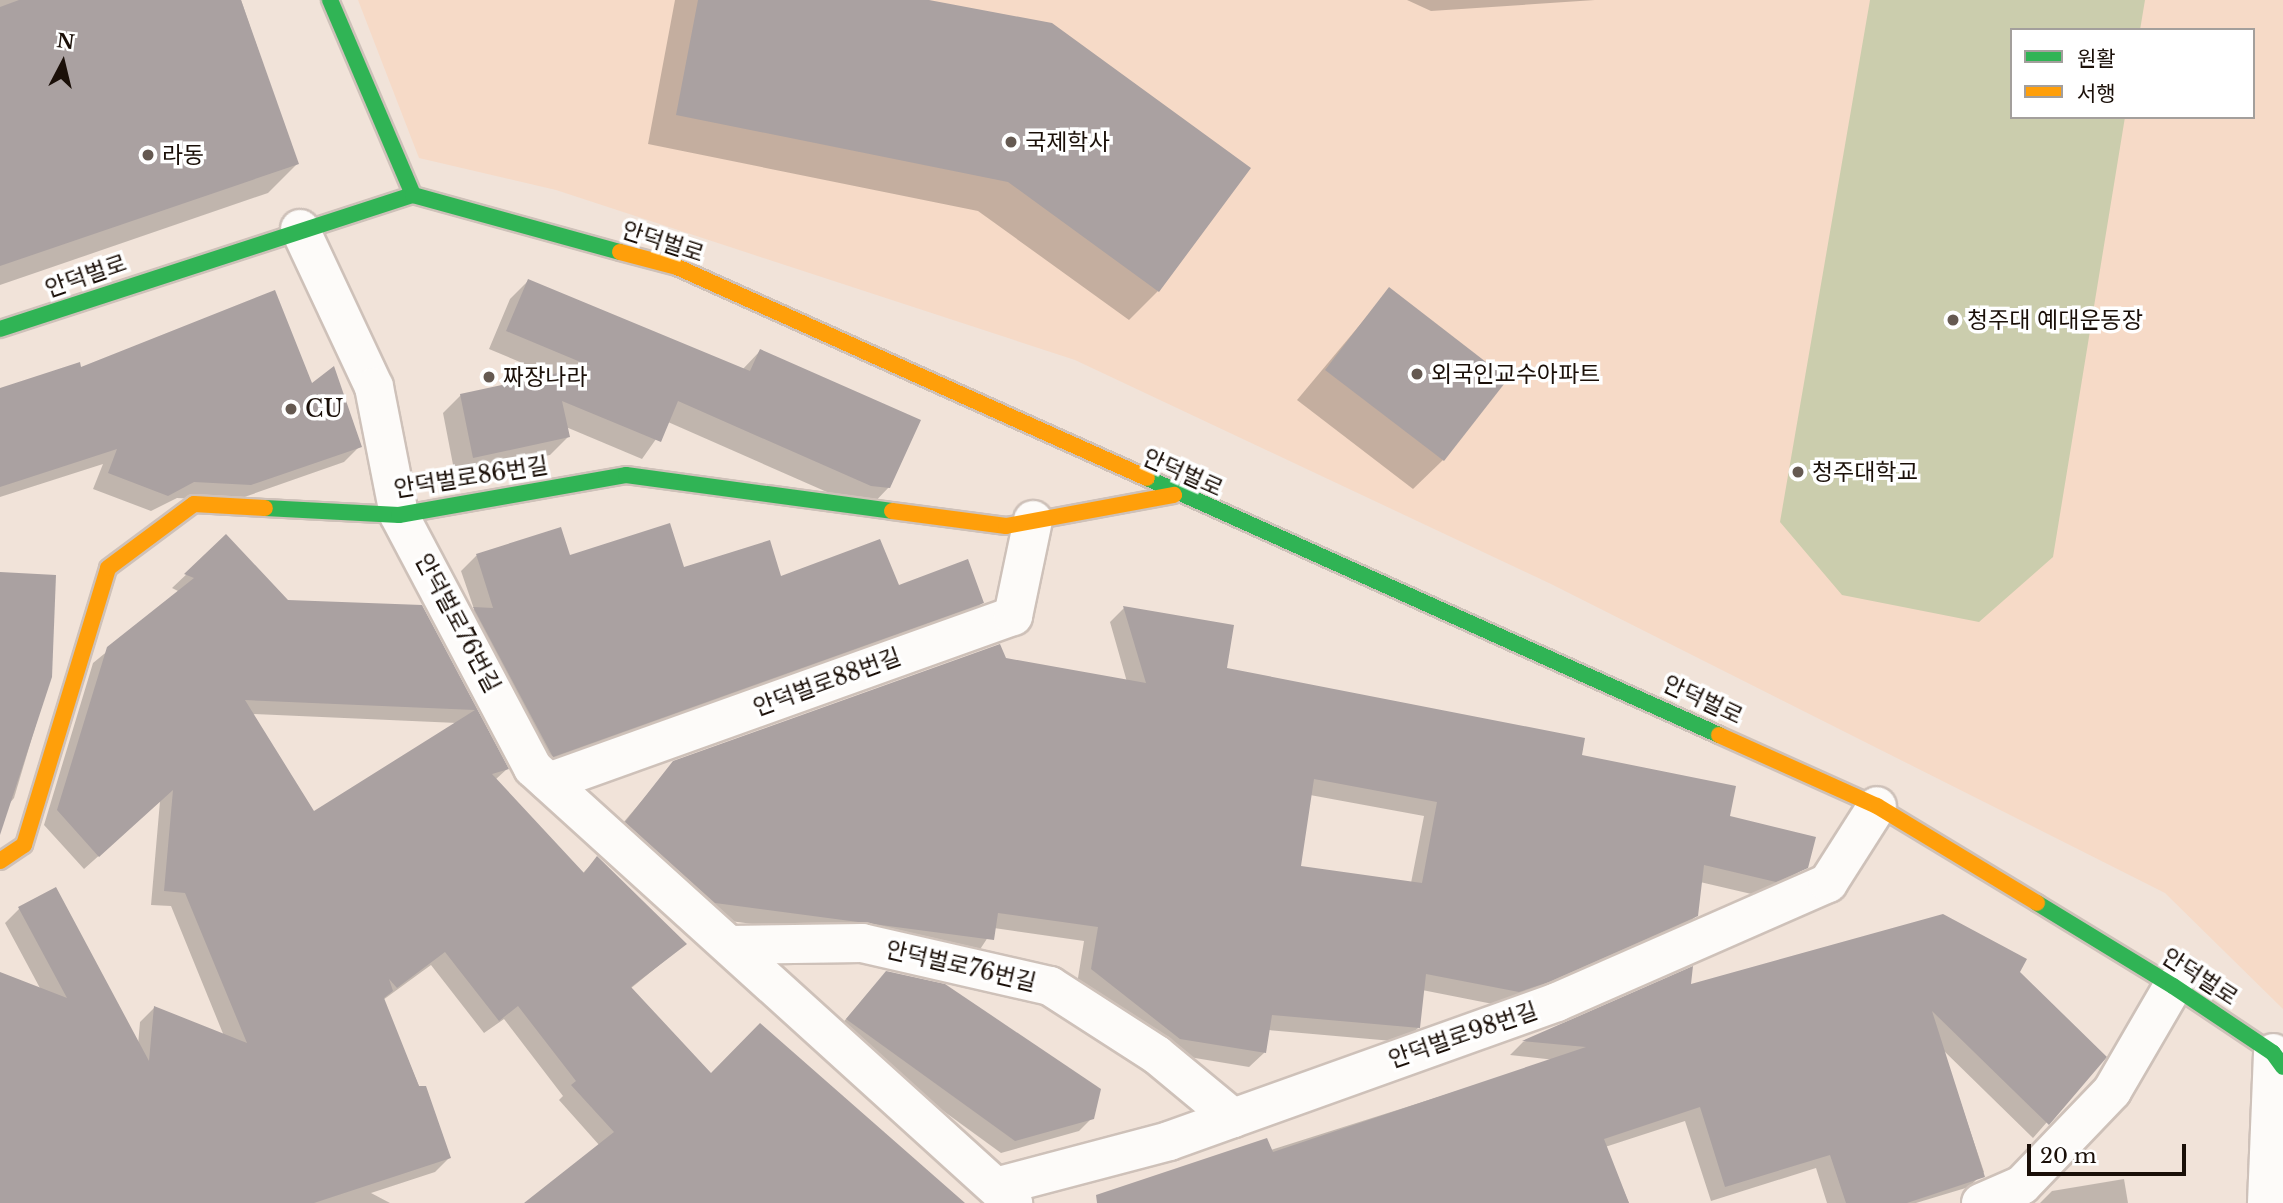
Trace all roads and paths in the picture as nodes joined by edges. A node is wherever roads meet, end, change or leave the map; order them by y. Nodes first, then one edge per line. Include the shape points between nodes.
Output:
1 (330, 0) edge
2 (412, 195) junction
3 (300, 229) junction
4 (0, 329) edge
5 (1174, 495) junction
6 (399, 514) junction
7 (1033, 520) junction
8 (549, 782) junction
9 (1877, 806) junction
10 (0, 861) edge
11 (731, 945) junction
12 (2174, 986) junction
13 (2278, 1060) edge
14 (1233, 1118) junction
15 (1006, 1194) edge
16 (1981, 1203) edge
17 (2267, 1203) edge

1 - 2 street
2 - 3 street, 안덕벌로
2 - 5 street, 안덕벌로 via 677,267
3 - 4 street, 안덕벌로
3 - 6 street, 안덕벌로76번길 via 374,387
5 - 7 street, 안덕벌로86번길
5 - 9 street, 안덕벌로 via 1503,635
6 - 7 street, 안덕벌로86번길 via 626,475 1006,526
6 - 8 street, 안덕벌로76번길 via 533,768
6 - 10 street, 안덕벌로86번길 via 194,504 108,568 24,845
7 - 8 street, 안덕벌로88번길 via 1013,616
8 - 11 street, 안덕벌로76번길
9 - 12 street, 안덕벌로
9 - 14 street, 안덕벌로98번길 via 1828,884 1557,1002
11 - 14 street, 안덕벌로76번길 via 862,943 1050,986 1157,1055
11 - 15 street, 안덕벌로76번길
12 - 13 street, 안덕벌로
12 - 16 street via 2112,1091 2022,1185
13 - 17 street
14 - 15 street, 안덕벌로98번길

